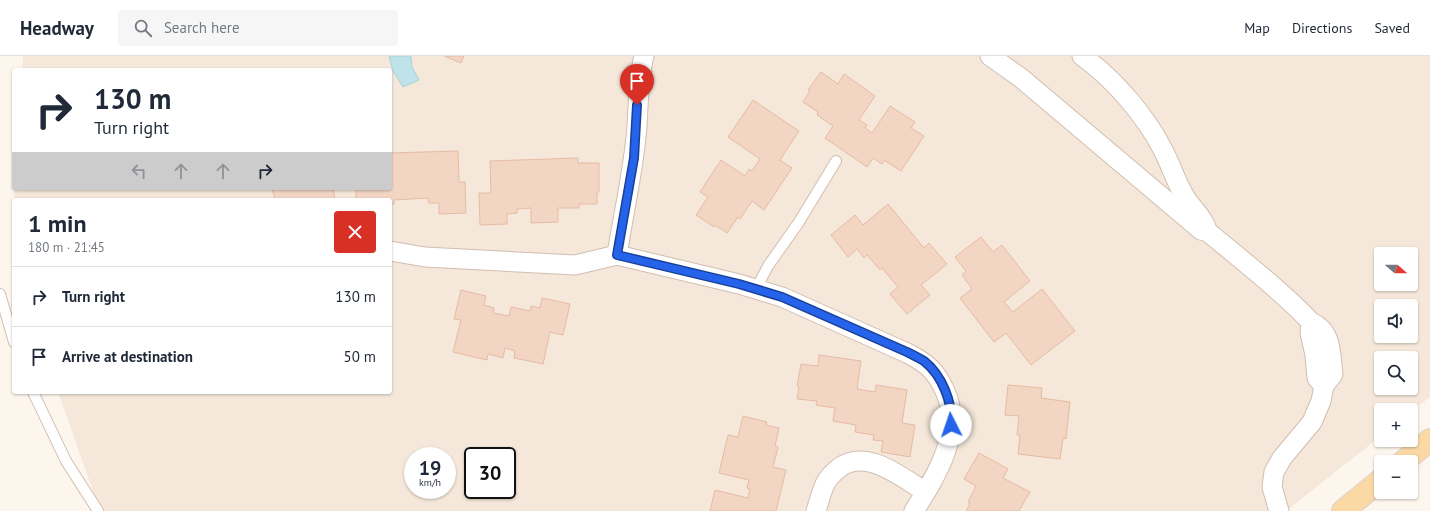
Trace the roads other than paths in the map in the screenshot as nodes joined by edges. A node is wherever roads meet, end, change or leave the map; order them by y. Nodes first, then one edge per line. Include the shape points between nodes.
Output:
1 (644, 56) edge
2 (990, 56) edge
3 (1082, 56) edge
4 (836, 161) dead end
5 (1208, 232) junction
6 (392, 251) edge
7 (617, 255) junction
8 (756, 289) junction
9 (0, 294) edge
10 (12, 335) edge
11 (34, 394) edge
12 (1430, 440) edge
13 (1412, 455) edge
14 (1374, 486) edge
15 (926, 492) junction
16 (98, 511) edge
17 (816, 511) edge
18 (914, 511) edge
19 (1279, 511) edge
20 (1343, 511) edge

1 - 7 street via 637,91 634,158
2 - 5 street via 1021,78 1201,230
3 - 5 street via 1119,90 1144,120 1163,150 1185,197 1202,218
4 - 8 lane via 799,222 768,266
5 - 19 street via 1279,291 1311,322 1321,327 1327,337 1333,374 1324,386 1312,422 1282,458 1274,472 1272,487
6 - 7 street via 425,257 575,265
7 - 8 street
8 - 15 street via 782,297 907,352 924,361 934,371 948,399 952,416 946,450
9 - 10 lane
11 - 16 lane via 66,460
12 - 13 main road
14 - 20 main road
15 - 17 street via 882,467 856,460 845,463 825,483
15 - 18 street

